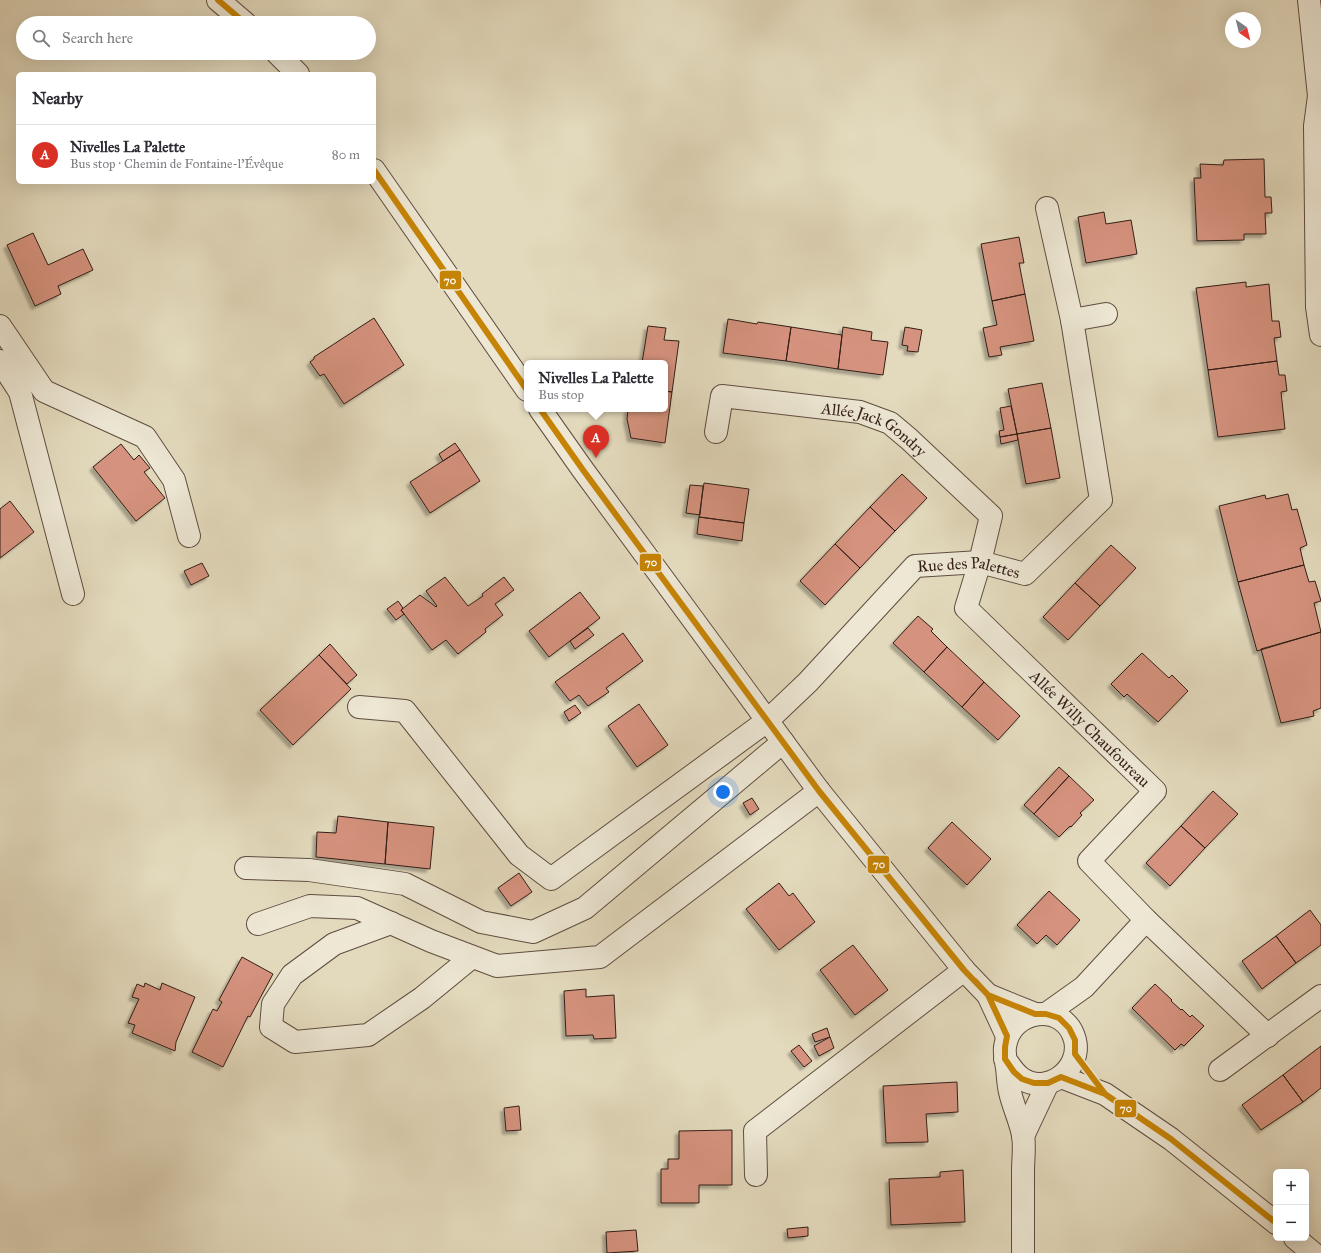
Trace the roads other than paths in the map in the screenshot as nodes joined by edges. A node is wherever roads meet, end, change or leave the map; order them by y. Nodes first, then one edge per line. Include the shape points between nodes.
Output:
1 (218, 0) edge
2 (1310, 0) edge
3 (237, 16) edge
4 (284, 60) edge
5 (296, 72) edge
6 (1318, 125) edge
7 (376, 173) edge
8 (1047, 208) dead end
9 (1106, 314) dead end
10 (1072, 320) junction
11 (0, 326) edge
12 (1321, 335) edge
13 (0, 361) edge
14 (524, 386) edge
15 (542, 412) edge
16 (716, 432) dead end
17 (189, 536) dead end
18 (980, 562) junction
19 (73, 594) dead end
20 (359, 707) dead end
21 (767, 721) junction
22 (783, 742) junction
23 (819, 791) junction
24 (246, 868) dead end
25 (1146, 920) junction
26 (391, 923) junction
27 (258, 924) dead end
28 (472, 957) junction
29 (964, 970) junction
30 (1084, 987) junction
31 (988, 995) junction
32 (1321, 996) edge
33 (1041, 1014) junction
34 (1069, 1028) junction
35 (1008, 1036) junction
36 (1268, 1036) junction
37 (1075, 1054) junction
38 (1005, 1059) junction
39 (1220, 1070) dead end
40 (1054, 1080) junction
41 (1105, 1094) junction
42 (1023, 1136) junction
43 (756, 1175) dead end
44 (1273, 1221) edge
45 (1299, 1241) edge
46 (1023, 1253) edge
47 (1313, 1253) edge

1 - 3 street
2 - 6 street via 1319,96
4 - 5 street
6 - 12 street via 1317,307
7 - 14 street
8 - 10 street, Rue des Palettes
9 - 10 street
10 - 18 street, Rue des Palettes via 1101,500 1025,574
11 - 17 street via 44,392 145,437 174,480
13 - 19 street via 20,392
15 - 21 street
16 - 18 street, Allée Jack Gondry via 722,396 860,412 890,423 991,516
18 - 21 street, Rue des Palettes via 915,566 808,682
18 - 25 street, Allée Willy Chaufoureau via 966,608 1155,791 1089,861
20 - 21 street, Rue des Palettes via 405,711 519,855 552,879
21 - 22 street
22 - 23 street
22 - 24 street via 585,908 533,932 481,922 404,884 309,870
23 - 28 street via 600,957 496,966
23 - 29 street
25 - 30 street
25 - 36 street, Allée Willy Chaufoureau
26 - 27 street via 357,908 310,906
26 - 28 street
26 - 28 street via 334,944 292,975 273,1004 271,1027 295,1042 368,1035 422,998
29 - 31 street
29 - 43 street via 755,1131
30 - 33 street
30 - 34 street
31 - 33 street
31 - 35 street
32 - 36 street
33 - 34 street via 1059,1018
33 - 35 street via 1018,1021
34 - 37 street via 1075,1040
35 - 38 street
36 - 39 street
37 - 40 street via 1071,1067
37 - 41 street
38 - 40 street via 1022,1079 1034,1083
38 - 42 street via 1010,1092
40 - 41 street
40 - 42 street
41 - 44 street via 1171,1139
42 - 46 street
45 - 47 street

